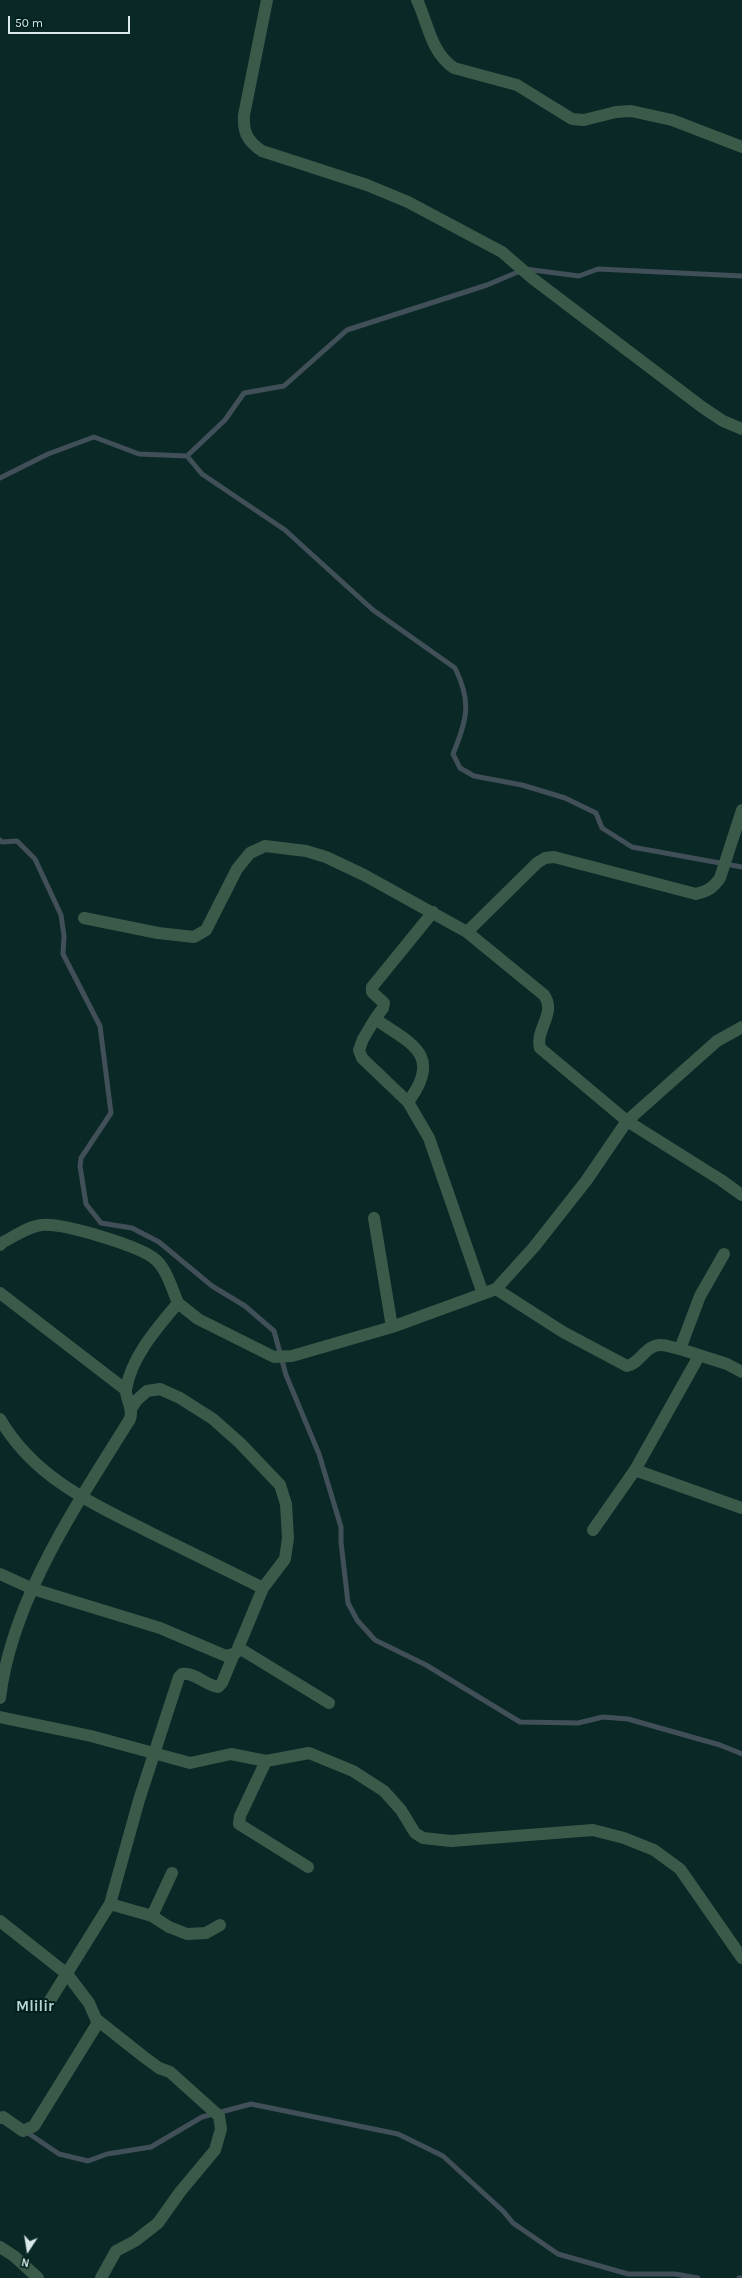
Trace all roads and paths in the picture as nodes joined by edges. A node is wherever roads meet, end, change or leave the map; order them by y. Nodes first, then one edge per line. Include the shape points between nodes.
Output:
1 (267, 0) edge
2 (417, 0) edge
3 (742, 147) edge
4 (742, 429) edge
5 (742, 810) edge
6 (433, 912) junction
7 (84, 918) dead end
8 (467, 932) junction
9 (375, 1019) junction
10 (742, 1027) edge
11 (408, 1102) junction
12 (626, 1121) junction
13 (742, 1195) edge
14 (374, 1218) dead end
15 (0, 1245) edge
16 (724, 1254) dead end
17 (496, 1289) junction
18 (0, 1293) edge
19 (483, 1294) junction
20 (178, 1303) junction
21 (392, 1327) junction
22 (680, 1349) junction
23 (699, 1356) junction
24 (742, 1372) edge
25 (126, 1390) junction
26 (131, 1409) junction
27 (0, 1420) edge
28 (635, 1470) junction
29 (80, 1498) junction
30 (742, 1508) edge
31 (593, 1530) dead end
32 (0, 1574) edge
33 (263, 1588) junction
34 (33, 1589) junction
35 (236, 1651) junction
36 (0, 1698) edge
37 (329, 1703) dead end
38 (0, 1717) edge
39 (154, 1753) junction
40 (266, 1760) junction
41 (308, 1867) dead end
42 (172, 1873) dead end
43 (110, 1904) junction
44 (152, 1916) junction
45 (0, 1921) edge
46 (220, 1925) dead end
47 (742, 1958) edge
48 (67, 1974) junction
49 (49, 2002) dead end
50 (99, 2021) junction
51 (0, 2118) edge
52 (0, 2246) edge
53 (38, 2278) edge
54 (101, 2278) edge

1 - 4 street via 244,115 244,128 247,138 253,145 262,151 368,185 408,202 502,252 532,278 702,407 723,421
2 - 3 street via 437,51 446,63 454,68 518,84 572,119 584,120 631,111 672,120
5 - 8 street via 720,878 714,887 707,891 696,894 554,857 545,858
6 - 7 street via 326,857 306,851 265,846 250,852 236,869 206,930 194,937 158,933
6 - 8 street
6 - 9 street via 372,987 372,992 384,1002
8 - 12 street via 544,995 549,1002 549,1010 539,1036 540,1048
9 - 11 street via 359,1050 362,1058
9 - 11 street via 414,1046 422,1056 423,1072
10 - 12 street via 717,1041
11 - 19 street via 429,1138
12 - 13 street
12 - 17 street via 586,1181 544,1235
14 - 21 street
15 - 20 street via 40,1225 57,1224 120,1243 155,1258 162,1266
16 - 22 street via 700,1296
17 - 19 street
17 - 22 street via 562,1332 627,1366 634,1364 647,1350 654,1347 661,1345
18 - 25 street
19 - 21 street
20 - 21 street via 198,1319 274,1357 292,1356
20 - 25 street via 153,1332 134,1366
22 - 23 street
23 - 24 street via 727,1364
23 - 28 street
25 - 26 street
26 - 29 street via 130,1419
26 - 33 street via 147,1391 160,1389 180,1398 213,1419 280,1485 286,1504 288,1538 285,1559
27 - 29 street via 19,1448 31,1460
28 - 30 street
28 - 31 street
29 - 33 street
29 - 34 street
32 - 34 street
33 - 35 street
34 - 35 street via 160,1628 226,1656
34 - 36 street via 15,1629
35 - 37 street
35 - 39 street via 218,1687 188,1673 182,1674
38 - 39 street
39 - 40 street via 190,1763 231,1754
39 - 43 street
40 - 41 street via 240,1816 239,1824
40 - 47 street via 309,1753 353,1771 384,1791 401,1810 415,1833 430,1840 451,1841 593,1830 624,1838 654,1850 680,1869
42 - 44 street
43 - 44 street
43 - 48 street
44 - 46 street via 169,1927 187,1934 206,1933
45 - 48 street
48 - 49 street
48 - 50 street
50 - 51 street via 34,2126 23,2132 3,2117
50 - 54 street via 159,2068 170,2072 216,2112 221,2129 215,2150 158,2223 135,2241 116,2251
52 - 53 street

